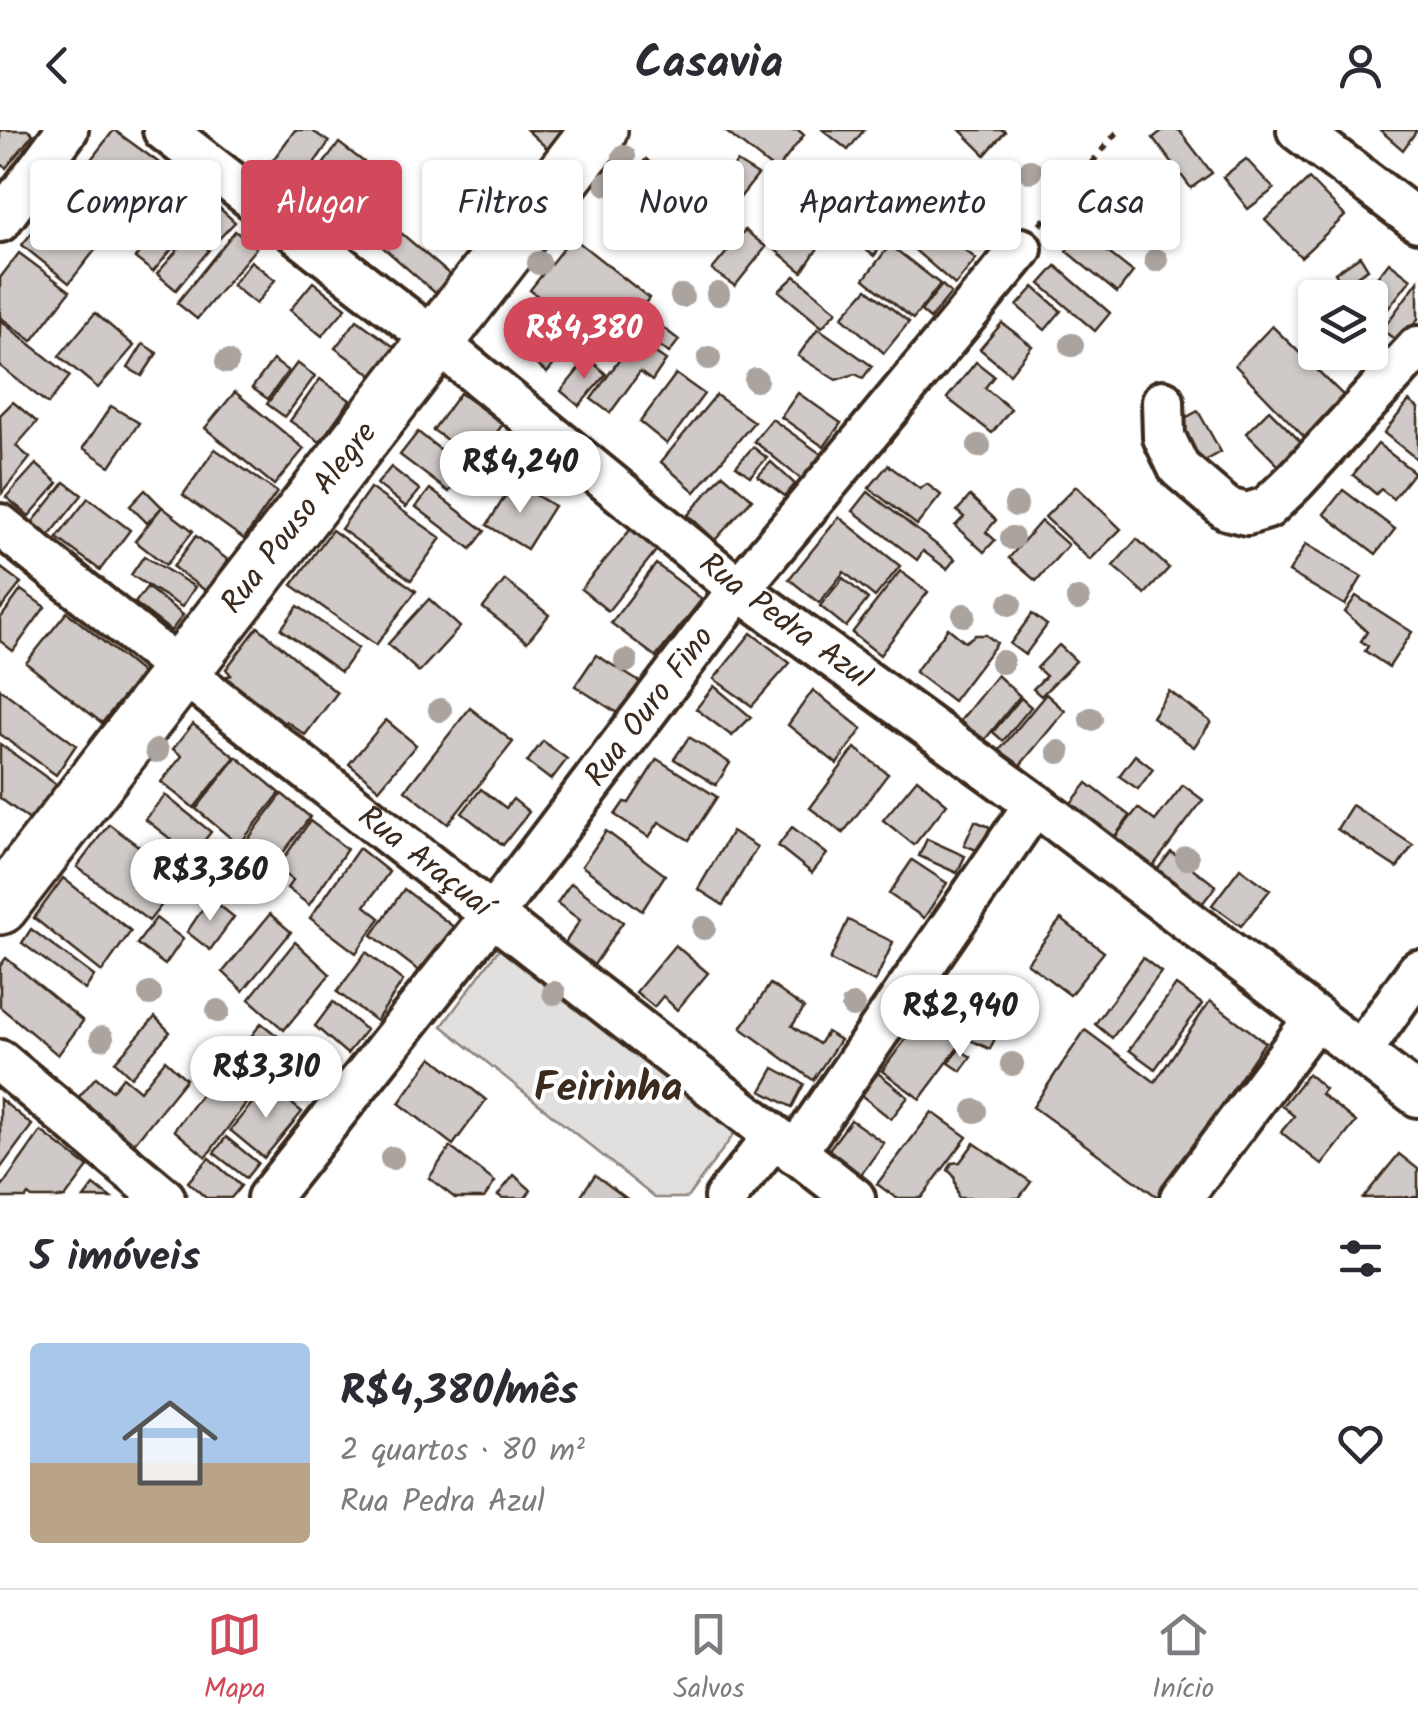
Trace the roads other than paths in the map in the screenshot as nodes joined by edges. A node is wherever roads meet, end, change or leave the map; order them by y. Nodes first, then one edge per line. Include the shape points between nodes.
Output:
1 (67, 130) edge
2 (164, 130) edge
3 (600, 130) edge
4 (1298, 130) edge
5 (0, 220) edge
6 (1418, 220) edge
7 (1019, 250) edge
8 (436, 341) junction
9 (1418, 346) edge
10 (1163, 401) dead end
11 (0, 524) edge
12 (739, 590) junction
13 (181, 671) junction
14 (1035, 804) junction
15 (0, 906) edge
16 (492, 915) junction
17 (1418, 971) edge
18 (1316, 1017) junction
19 (1362, 1050) junction
20 (0, 1061) edge
21 (1418, 1096) edge
22 (784, 1145) junction
23 (164, 1198) edge
24 (268, 1198) edge
25 (725, 1198) edge
26 (854, 1198) edge
27 (1181, 1198) edge

1 - 5 street
2 - 8 street, Rua Pedra Azul
3 - 8 main road, Rua Pouso Alegre
4 - 6 street
7 - 12 street, Rua Ouro Fino
8 - 12 street, Rua Pedra Azul
8 - 13 main road, Rua Pouso Alegre
9 - 10 street via 1295,481 1267,508 1247,514 1227,509 1195,484 1170,453
11 - 13 street, Rua Araçuaí
12 - 14 street, Rua Pedra Azul
12 - 16 street, Rua Ouro Fino
13 - 15 main road, Rua Pouso Alegre
13 - 16 street, Rua Araçuaí
14 - 18 street, Rua Pedra Azul
14 - 22 street
16 - 22 street, Rua Araçuaí
16 - 24 street, Rua Ouro Fino
17 - 19 street
18 - 19 street, Rua Pedra Azul
18 - 27 street
19 - 21 street, Rua Pedra Azul
20 - 23 street
22 - 25 street
22 - 26 street, Rua Araçuaí

